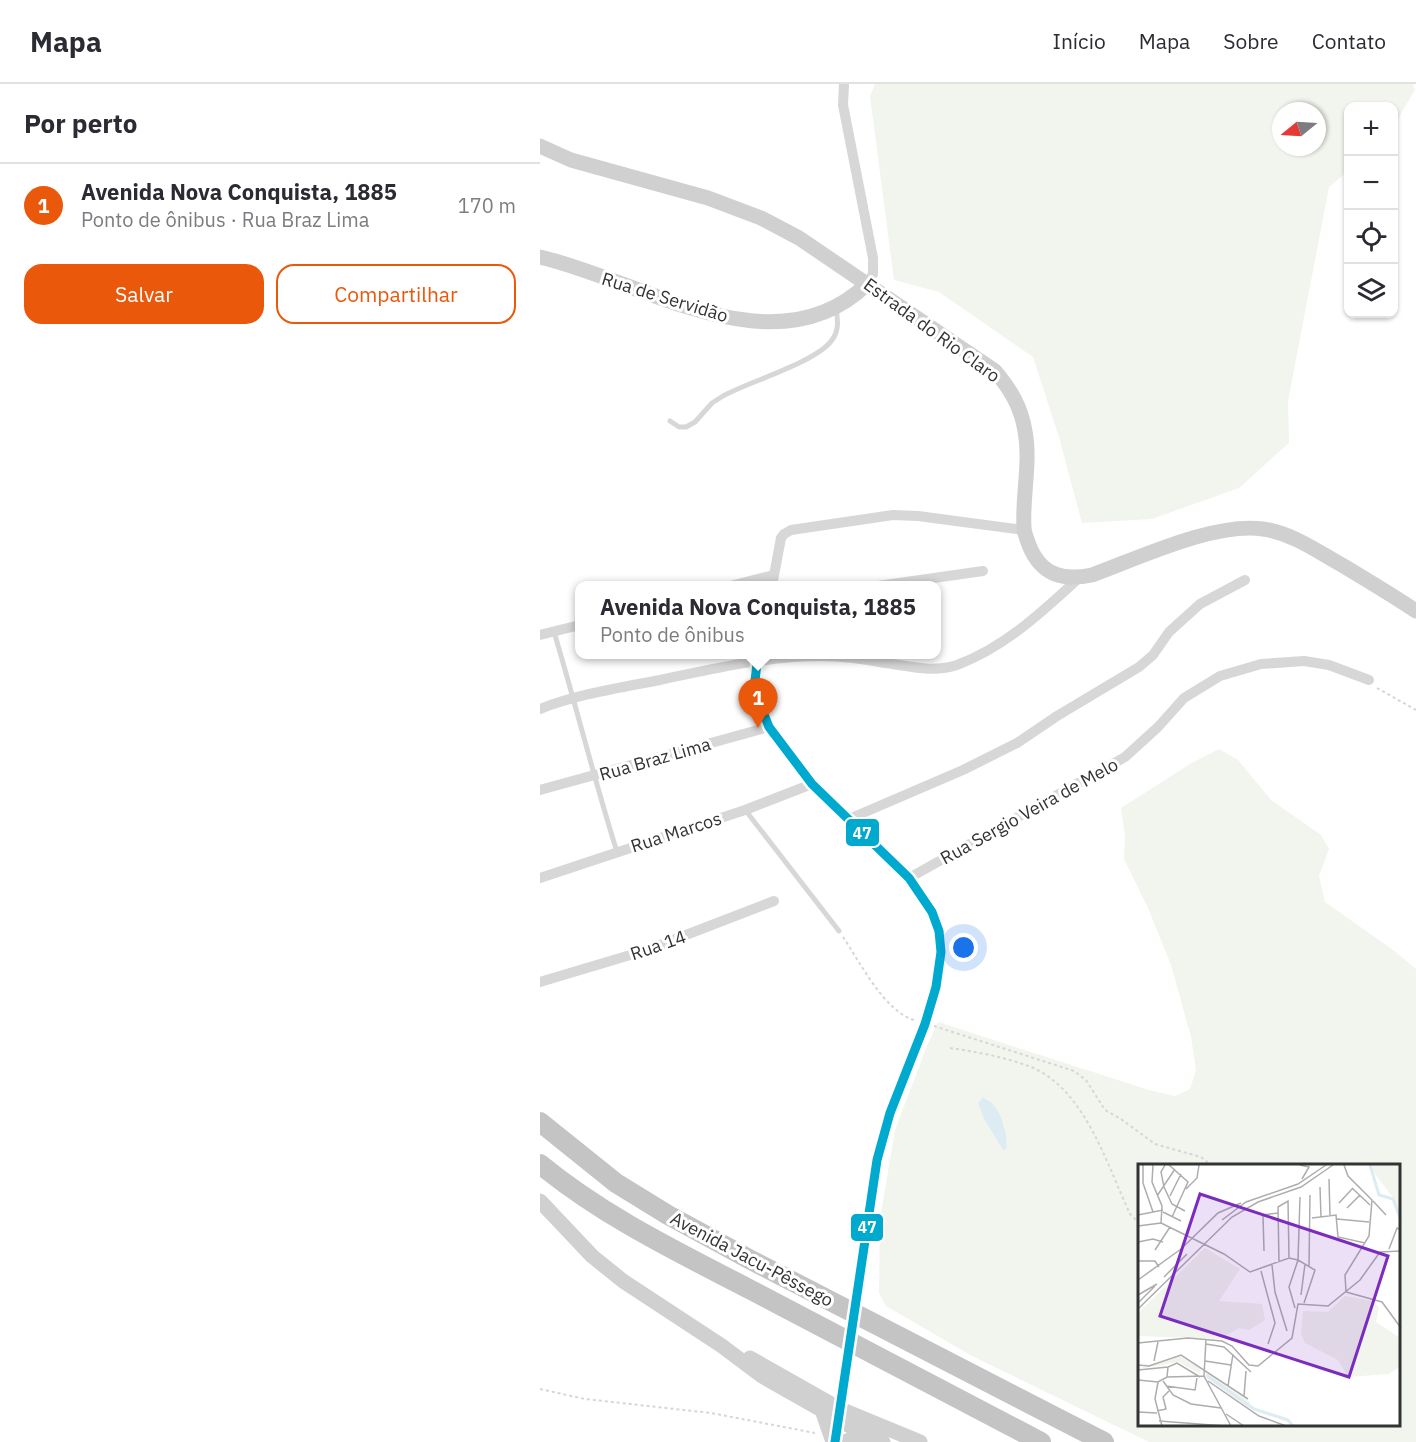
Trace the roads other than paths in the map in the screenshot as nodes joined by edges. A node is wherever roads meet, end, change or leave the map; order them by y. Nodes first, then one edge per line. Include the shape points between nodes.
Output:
1 (844, 84) edge
2 (540, 146) edge
3 (540, 258) edge
4 (867, 284) junction
5 (836, 307) junction
6 (670, 421) dead end
7 (1024, 530) junction
8 (983, 571) dead end
9 (1078, 578) junction
10 (773, 580) edge
11 (1245, 580) dead end
12 (908, 581) edge
13 (1416, 611) edge
14 (575, 626) edge
15 (554, 631) junction
16 (540, 635) edge
17 (749, 659) edge
18 (758, 659) edge
19 (861, 659) edge
20 (1369, 680) road end
21 (574, 698) junction
22 (540, 709) edge
23 (769, 727) junction
24 (593, 776) junction
25 (812, 784) junction
26 (540, 789) edge
27 (745, 810) junction
28 (849, 819) junction
29 (616, 852) junction
30 (540, 878) edge
31 (909, 878) junction
32 (774, 901) dead end
33 (839, 931) road end
34 (540, 982) edge
35 (540, 1122) edge
36 (540, 1164) edge
37 (540, 1201) edge
38 (722, 1346) junction
39 (844, 1390) joint
40 (822, 1410) junction
41 (844, 1415) junction
42 (864, 1434) junction
43 (836, 1440) edge
44 (883, 1442) edge
45 (920, 1442) edge
46 (1041, 1442) edge
47 (1104, 1442) edge

1 - 4 street via 843,105 873,258 873,274
2 - 4 main road, Estrada do Rio Claro via 571,160 708,198 761,218 799,238
3 - 5 main road, Rua de Servidão via 728,317 780,322 818,315
4 - 5 main road, Rua de Servidão
4 - 7 main road, Estrada do Rio Claro via 995,371 1009,388 1021,410 1026,434
5 - 6 lane via 837,330 822,350 723,396 686,427
7 - 9 main road, Estrada do Rio Claro via 1039,563 1061,577
7 - 10 street via 893,515 791,530 781,538
8 - 12 street
9 - 13 main road, Estrada do Rio Claro via 1202,535 1264,529 1307,545
9 - 19 street via 1013,634 956,665 915,668
11 - 28 street via 1200,604 1139,667 1017,743
14 - 15 street
15 - 16 street
15 - 21 lane
17 - 21 street
18 - 23 street via 755,681
20 - 31 street, Rua Sergio Veira de Melo via 1329,665 1304,661 1261,664 1220,676 1184,698 1125,757
21 - 22 street
21 - 24 lane
23 - 24 street, Rua Braz Lima
23 - 25 street
24 - 26 street, Rua Braz Lima
24 - 29 lane
25 - 27 street, Rua Marcos
25 - 28 street
27 - 29 street, Rua Marcos
27 - 33 lane
28 - 31 street
29 - 30 street, Rua Marcos
31 - 39 street, bridge via 932,912 941,952 926,1024 890,1113 877,1160
32 - 34 street, Rua 14 via 646,951
35 - 47 highway, Avenida Jacu-Pêssego via 616,1183 668,1215
36 - 46 highway, Avenida Jacu-Pêssego via 604,1210 661,1242
37 - 38 main road via 592,1256 623,1281
38 - 40 main road via 762,1376
38 - 41 main road via 777,1372
39 - 41 main road
40 - 41 main road
40 - 43 main road
41 - 42 main road
41 - 43 street
41 - 45 main road
42 - 43 main road
42 - 44 main road

